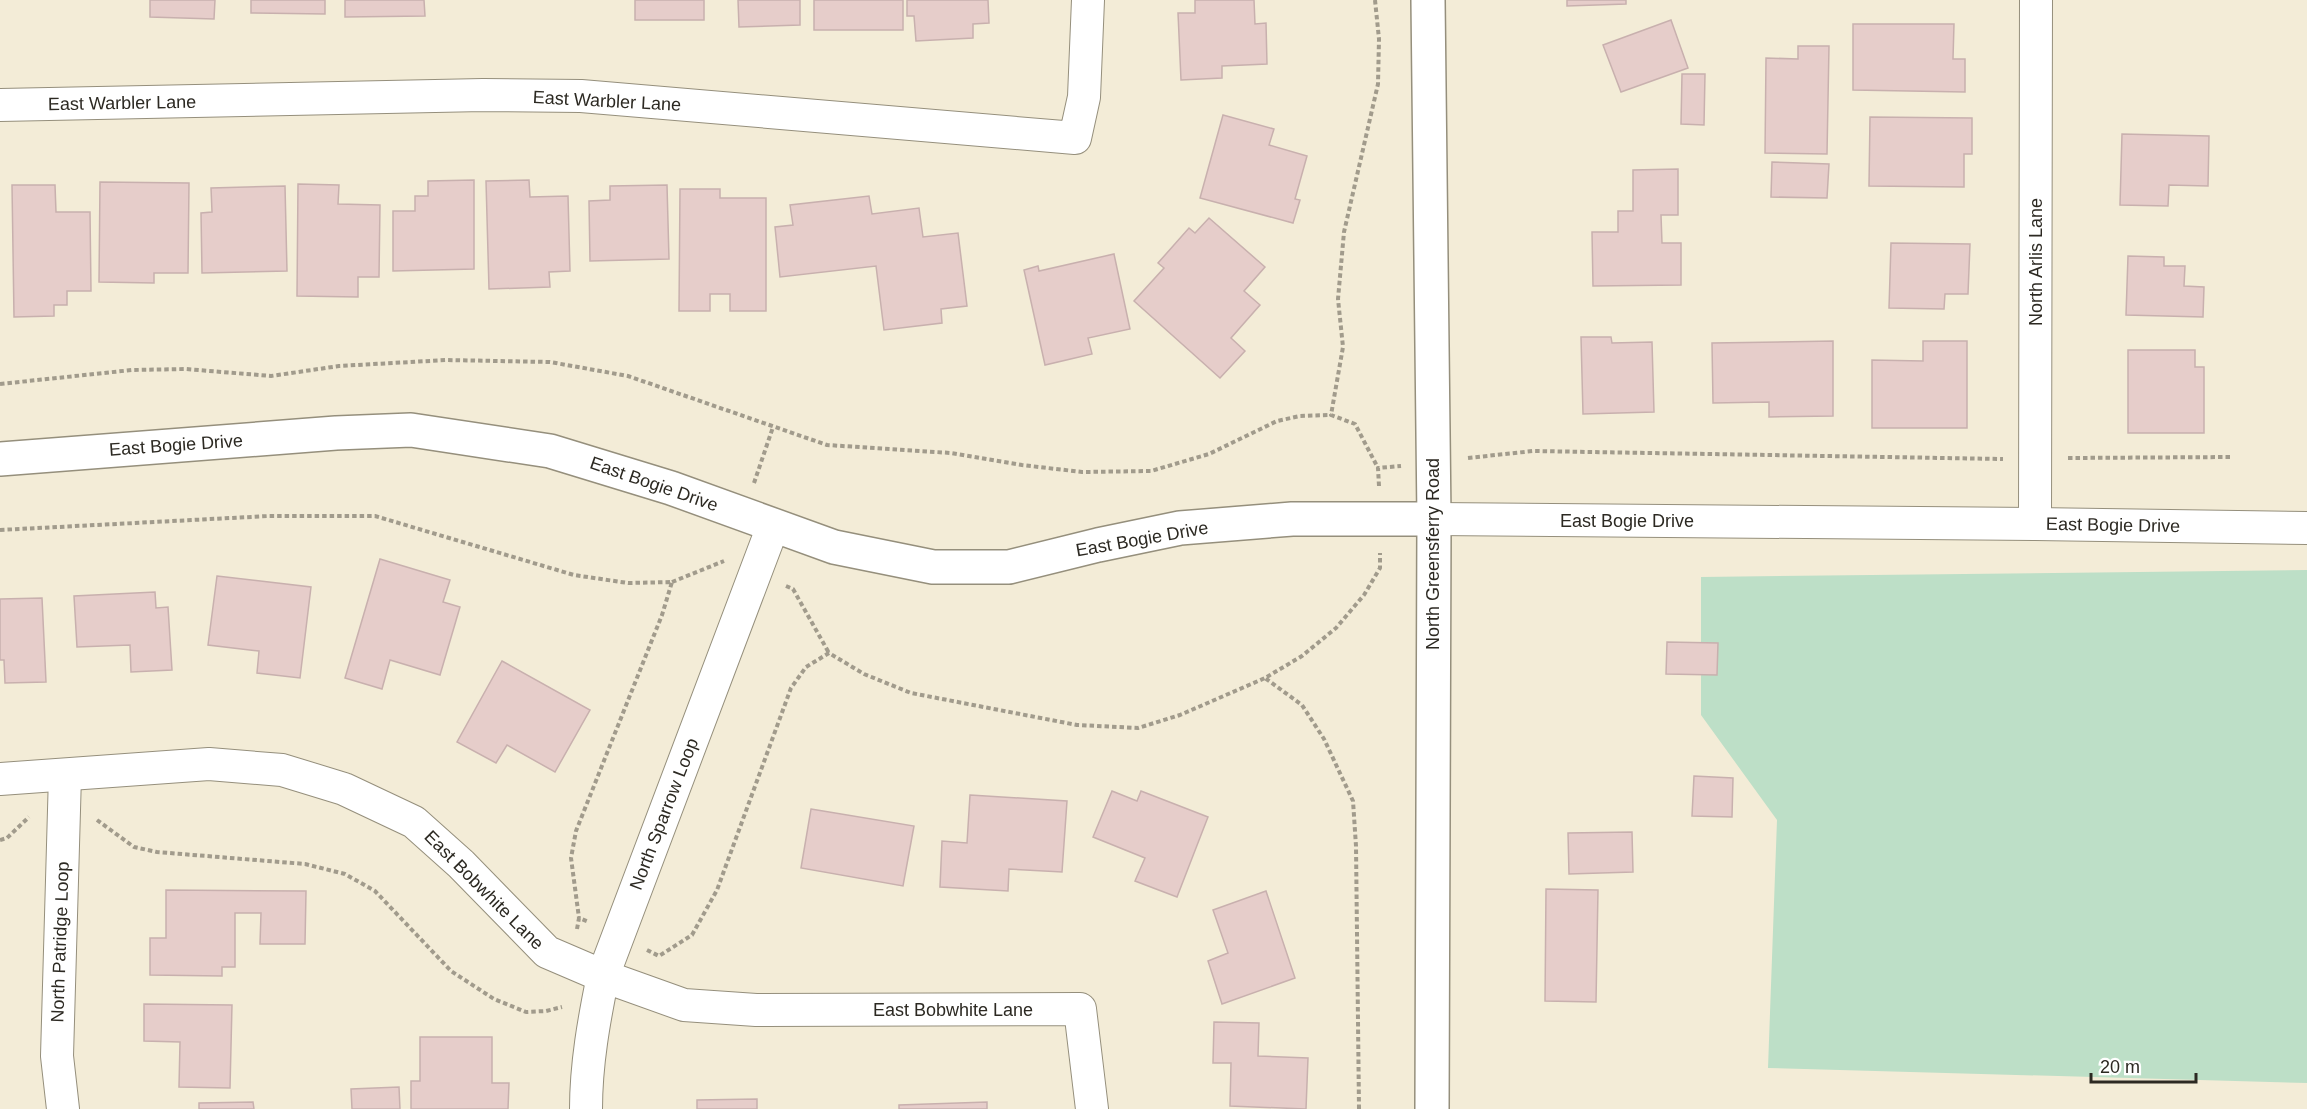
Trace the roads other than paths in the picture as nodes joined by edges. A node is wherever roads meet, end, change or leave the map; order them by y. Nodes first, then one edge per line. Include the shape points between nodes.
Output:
1 (1088, 0) edge
2 (1428, 0) edge
3 (2036, 0) edge
4 (0, 105) edge
5 (0, 459) edge
6 (1434, 519) junction
7 (2035, 524) junction
8 (773, 526) junction
9 (2307, 528) edge
10 (65, 775) junction
11 (0, 779) edge
12 (603, 976) junction
13 (63, 1109) edge
14 (586, 1109) edge
15 (1092, 1109) edge
16 (1432, 1109) edge

1 - 4 street, East Warbler Lane via 1084,98 1075,138 581,96
2 - 6 street, North Greensferry Road
3 - 7 street, North Arlis Lane
5 - 8 street, East Bogie Drive via 411,430 550,451 671,488
6 - 7 street, East Bogie Drive
6 - 8 street, East Bogie Drive via 1292,519 1180,528 1009,567 933,567 834,547
6 - 16 street, North Greensferry Road
7 - 9 street, East Bogie Drive
8 - 12 street, North Sparrow Loop
10 - 11 street, East Bobwhite Lane
10 - 12 street, East Bobwhite Lane via 209,764 282,770 344,789 414,822 462,864 546,952
10 - 13 street, North Patridge Loop via 57,1056
12 - 14 street, North Sparrow Loop via 592,1030
12 - 15 street, East Bobwhite Lane via 684,1005 756,1011 1080,1009

